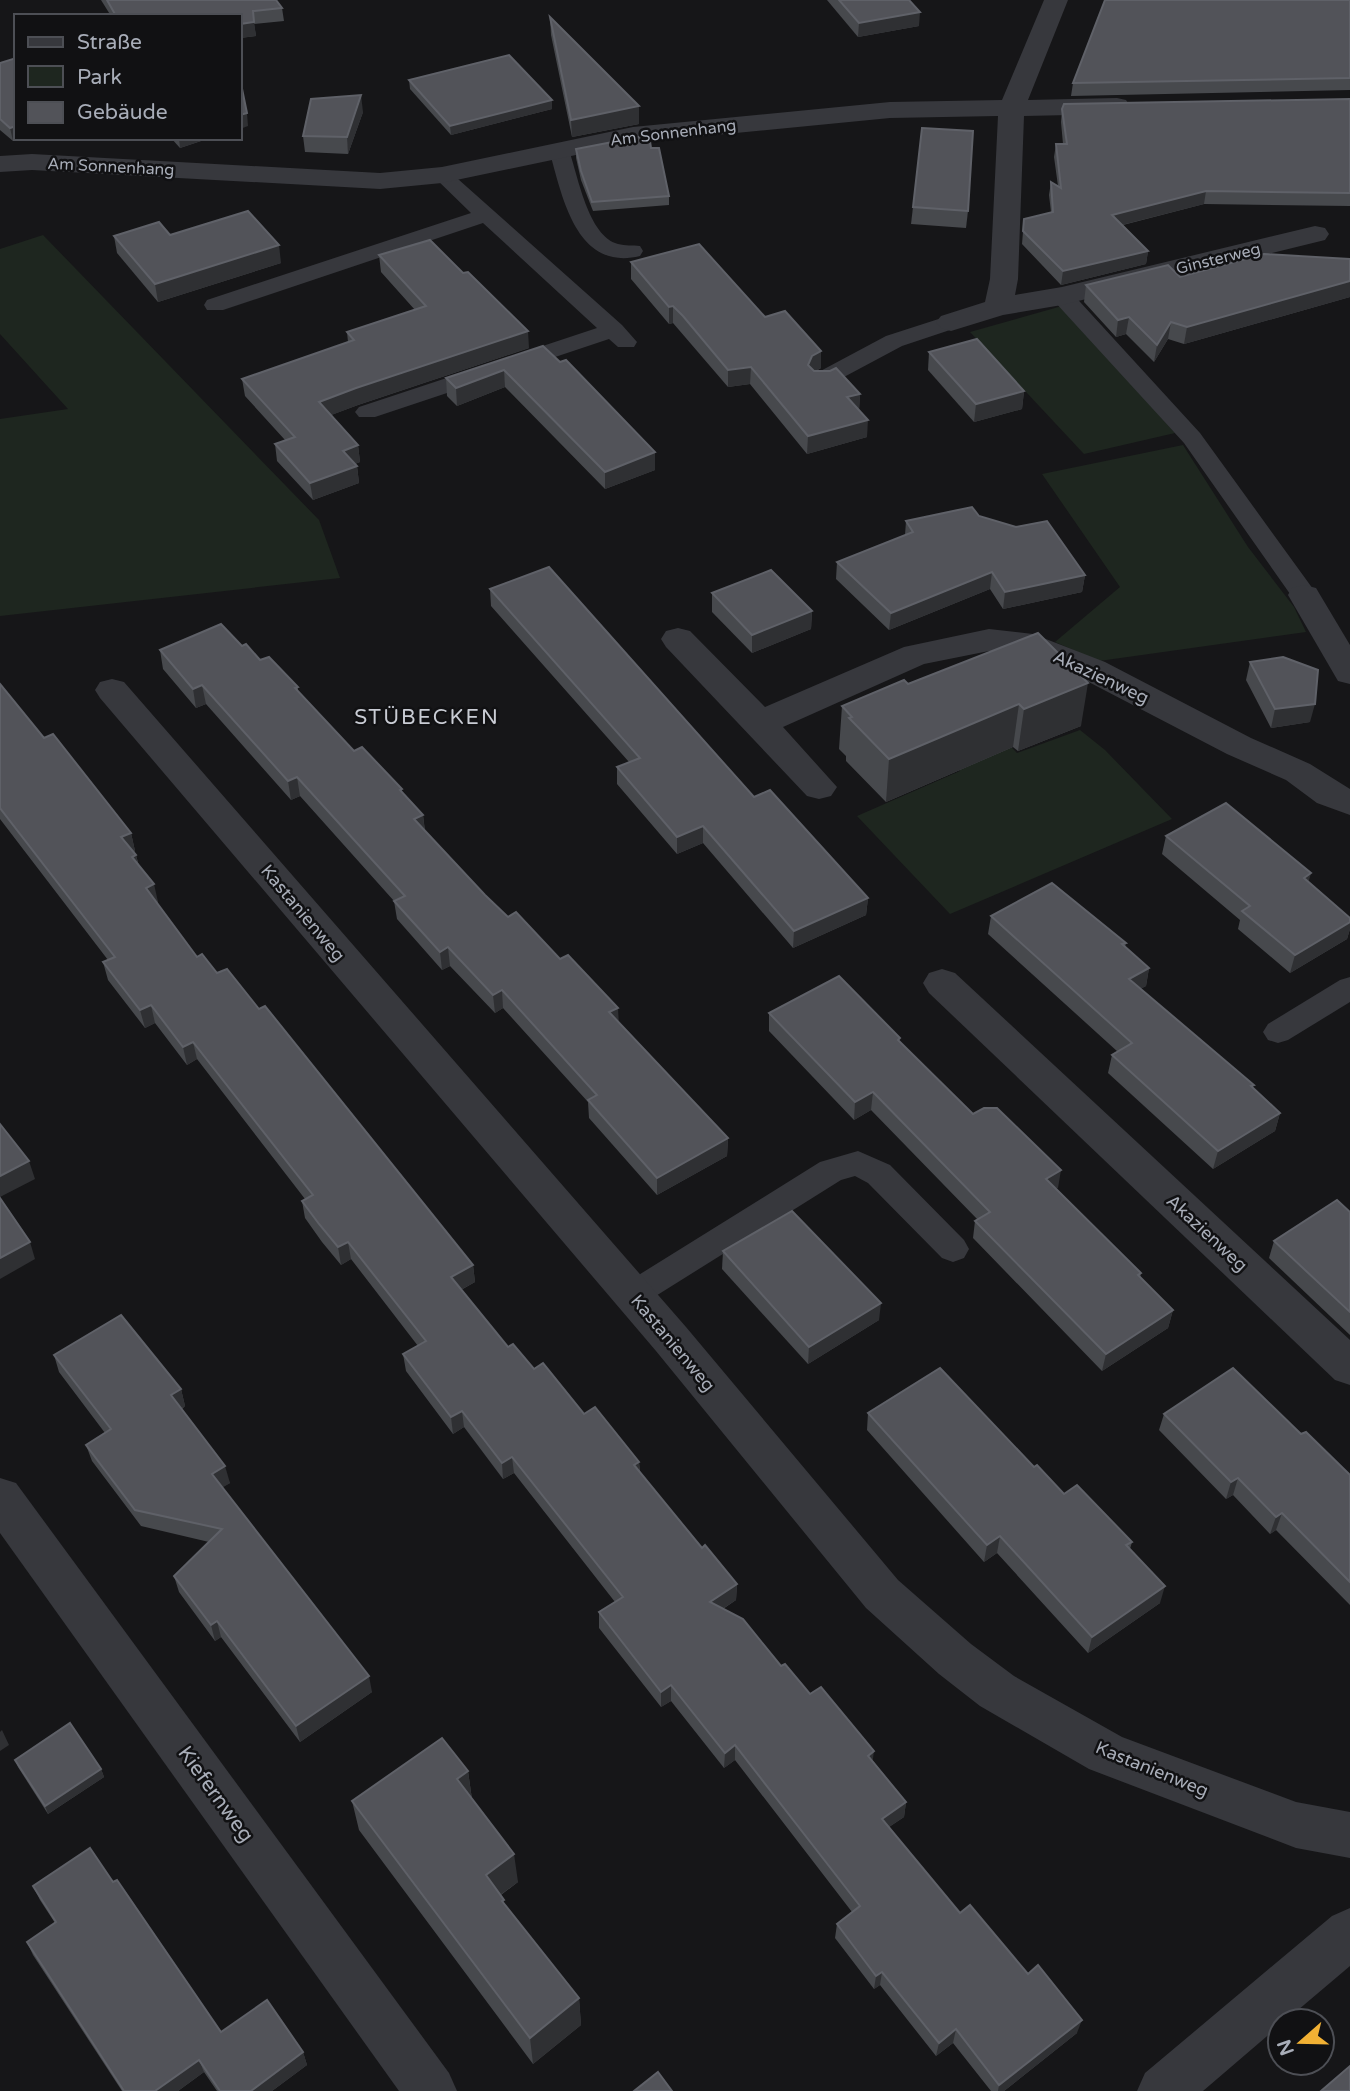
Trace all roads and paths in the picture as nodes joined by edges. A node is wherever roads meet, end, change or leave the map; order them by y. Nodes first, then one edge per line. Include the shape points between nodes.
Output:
1 (1056, 0) edge
2 (1140, 105) edge
3 (1012, 109) junction
4 (559, 150) junction
5 (0, 164) edge
6 (442, 175) junction
7 (487, 215) junction
8 (1315, 234) dead end
9 (632, 251) dead end
10 (1062, 296) junction
11 (215, 305) dead end
12 (998, 307) junction
13 (951, 322) joint
14 (821, 380) edge
15 (367, 412) dead end
16 (1304, 595) joint
17 (678, 639) dead end
18 (1350, 673) edge
19 (112, 690) dead end
20 (761, 724) junction
21 (819, 787) dead end
22 (1350, 803) edge
23 (943, 983) dead end
24 (1350, 988) edge
25 (1278, 1032) dead end
26 (953, 1249) dead end
27 (632, 1294) junction
28 (1350, 1367) edge
29 (0, 1497) edge
30 (1350, 1835) edge
31 (1350, 1933) edge
32 (431, 2091) edge
33 (1163, 2091) edge

1 - 3 street
2 - 3 street, Am Sonnenhang
3 - 4 street, Am Sonnenhang via 890,110 633,135
3 - 12 street via 1004,279
4 - 6 street, Am Sonnenhang
4 - 9 lane via 586,226 610,249
5 - 6 street, Am Sonnenhang via 380,181
6 - 7 lane
7 - 11 lane
7 - 15 lane via 620,336
8 - 10 street, Ginsterweg
10 - 12 street, Ginsterweg
10 - 16 lane via 1192,438
12 - 13 street, Ginsterweg
13 - 14 lane via 894,341
16 - 18 street
17 - 20 street
19 - 27 street, Kastanienweg
20 - 21 street
20 - 22 street, Akazienweg via 916,655 989,640 1033,645 1298,772
23 - 28 street, Akazienweg
24 - 25 lane
26 - 27 lane via 879,1174 858,1163 831,1171
27 - 30 street, Kastanienweg via 882,1594 996,1691 1106,1753 1296,1825
29 - 32 street, Kiefernweg
31 - 33 street

